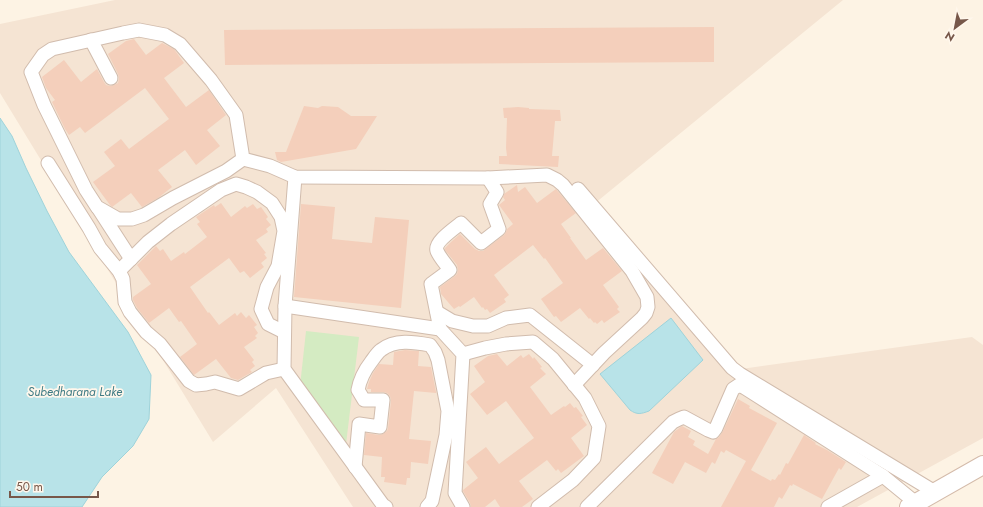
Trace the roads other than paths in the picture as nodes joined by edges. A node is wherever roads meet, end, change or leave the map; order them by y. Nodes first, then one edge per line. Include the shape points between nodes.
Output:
1 (91, 40) junction
2 (110, 78) dead end
3 (243, 159) junction
4 (48, 163) dead end
5 (295, 177) junction
6 (488, 178) junction
7 (574, 185) dead end
8 (97, 207) junction
9 (131, 259) junction
10 (119, 271) junction
11 (285, 306) junction
12 (437, 312) junction
13 (440, 329) junction
14 (284, 332) junction
15 (463, 354) junction
16 (593, 365) junction
17 (284, 369) junction
18 (574, 385) junction
19 (983, 465) edge
20 (355, 467) junction
21 (883, 476) junction
22 (935, 492) junction
23 (912, 505) edge
24 (461, 506) edge
25 (386, 507) edge
26 (427, 507) edge
27 (538, 507) edge
28 (587, 507) edge
29 (828, 507) edge

1 - 2 street
1 - 3 street via 139,30 165,35 180,44 211,80 236,115
1 - 8 street via 52,49 43,55 32,72 47,112
3 - 5 street via 270,166
3 - 8 street via 226,171 132,219 118,219
4 - 10 street via 100,248
5 - 6 street
5 - 11 street
6 - 12 street via 497,192 490,204 499,229 481,243 461,224 438,243 438,252 450,270 431,284
6 - 16 street via 547,175 563,185 632,271 647,297 646,313
7 - 22 street via 732,368
8 - 9 street
9 - 10 street
9 - 14 street via 171,224 221,190 236,184 257,192 272,202 281,217 284,230 278,266 267,288 261,309 268,324
10 - 17 street via 123,279 125,302 130,312 196,385 215,382 239,389 266,372
11 - 13 street
11 - 14 street
12 - 13 street
12 - 16 street via 452,321 473,326 488,326 506,318 530,315
13 - 15 street
14 - 17 street
15 - 18 street via 506,344 533,342 553,358
15 - 24 street via 455,493
16 - 18 street
17 - 20 street
18 - 27 street via 585,398 599,426 594,458 572,480
19 - 22 main road
20 - 25 street
20 - 26 street via 359,424 380,427 383,400 364,400 358,390 364,371 381,350 393,344 412,342 430,345 438,360 448,411 446,435 432,501
21 - 23 street
21 - 28 street via 739,386 733,389 713,432 684,417 679,418
21 - 29 street
22 - 23 main road

